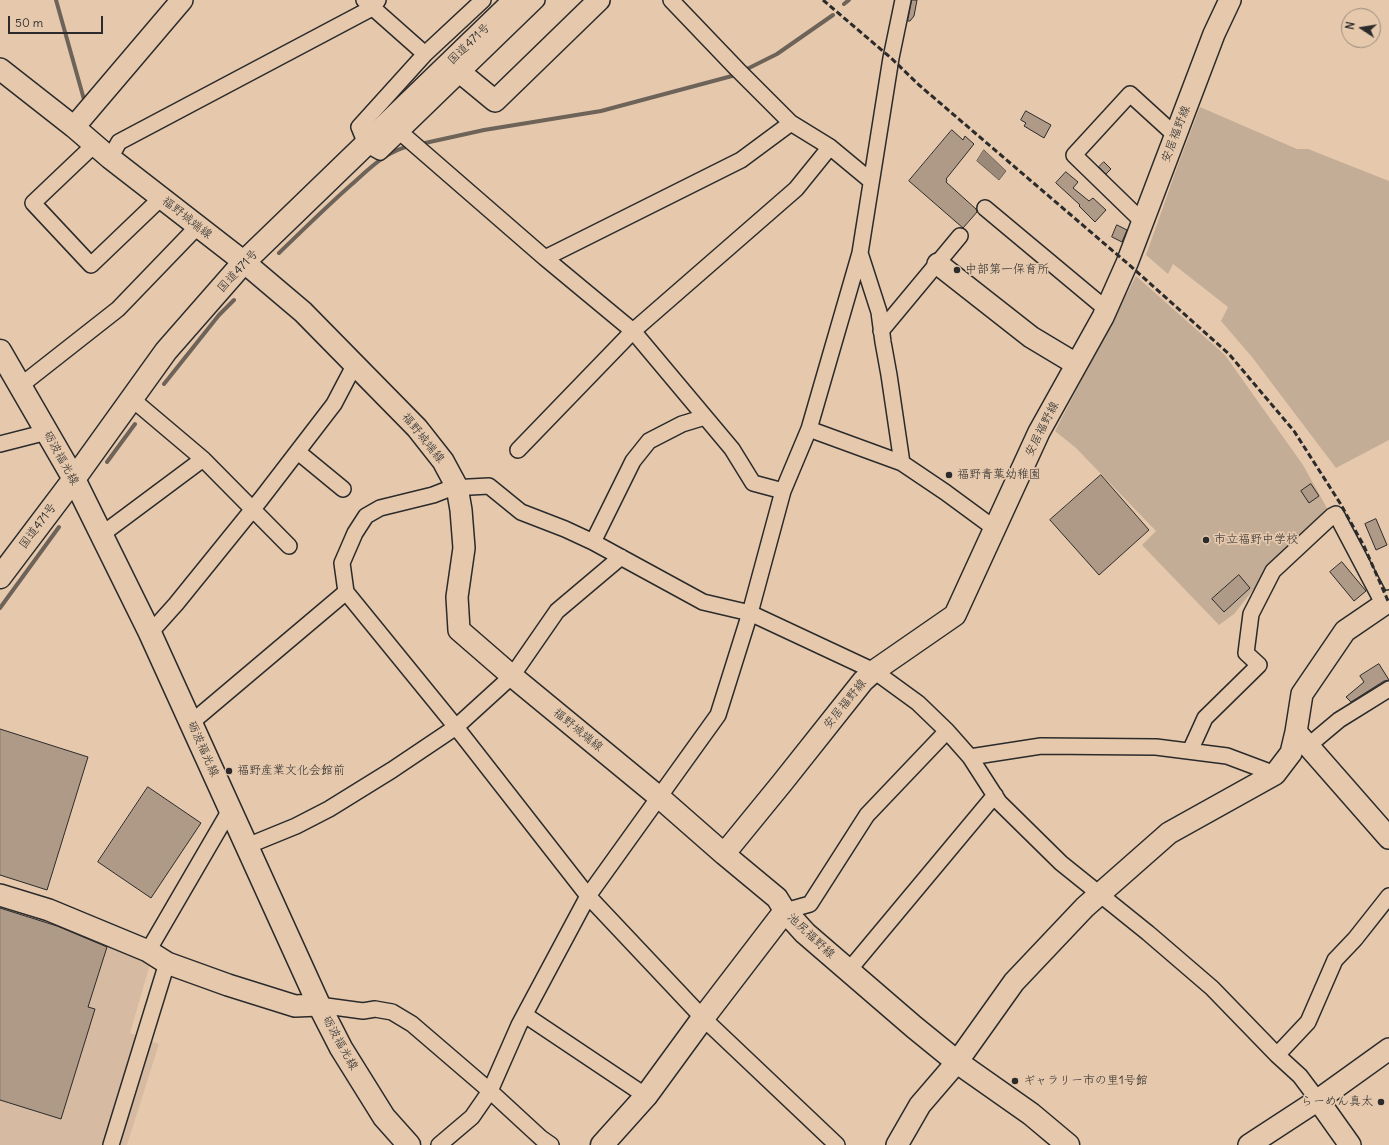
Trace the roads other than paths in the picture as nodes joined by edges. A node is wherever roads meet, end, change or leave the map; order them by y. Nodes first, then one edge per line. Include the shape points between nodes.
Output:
1 (182, 0) edge
2 (483, 0) edge
3 (515, 0) edge
4 (536, 0) edge
5 (599, 0) edge
6 (671, 0) edge
7 (903, 0) edge
8 (1230, 0) edge
9 (371, 3) edge
10 (425, 54) junction
11 (0, 69) edge
12 (462, 73) junction
13 (791, 123) junction
14 (74, 127) junction
15 (400, 132) junction
16 (1175, 134) junction
17 (366, 144) junction
18 (94, 145) junction
19 (830, 147) junction
20 (110, 158) junction
21 (871, 181) junction
22 (161, 198) junction
23 (985, 208) dead end
24 (1142, 222) junction
25 (198, 226) junction
26 (960, 236) dead end
27 (860, 253) junction
28 (546, 258) junction
29 (244, 262) junction
30 (938, 264) junction
31 (1106, 309) junction
32 (633, 331) junction
33 (881, 331) junction
34 (0, 351) edge
35 (355, 364) junction
36 (1076, 364) junction
37 (20, 386) junction
38 (132, 399) junction
39 (705, 418) junction
40 (809, 429) junction
41 (46, 432) junction
42 (0, 444) edge
43 (518, 450) dead end
44 (298, 452) junction
45 (203, 459) junction
46 (902, 463) junction
47 (74, 479) junction
48 (457, 487) junction
49 (343, 489) dead end
50 (783, 492) junction
51 (253, 509) junction
52 (994, 528) junction
53 (101, 535) junction
54 (593, 542) junction
55 (289, 546) dead end
56 (621, 557) junction
57 (0, 577) edge
58 (346, 592) junction
59 (1386, 603) edge
60 (750, 612) junction
61 (150, 633) junction
62 (874, 671) junction
63 (512, 676) junction
64 (1389, 689) edge
65 (192, 722) junction
66 (456, 727) junction
67 (948, 731) junction
68 (1302, 739) junction
69 (1190, 751) junction
70 (970, 757) junction
71 (1275, 774) junction
72 (994, 795) junction
73 (659, 797) junction
74 (230, 810) junction
75 (1389, 838) edge
76 (247, 846) junction
77 (724, 854) junction
78 (1100, 894) junction
79 (0, 895) edge
80 (588, 896) junction
81 (1389, 896) edge
82 (785, 911) junction
83 (148, 951) junction
84 (167, 963) junction
85 (849, 970) junction
86 (319, 1005) junction
87 (525, 1015) junction
88 (703, 1018) junction
89 (1389, 1049) edge
90 (1277, 1055) junction
91 (957, 1062) junction
92 (490, 1091) junction
93 (646, 1096) junction
94 (1318, 1100) junction
95 (111, 1145) edge
96 (409, 1145) edge
97 (439, 1145) edge
98 (551, 1145) edge
99 (602, 1145) edge
100 (837, 1145) edge
101 (897, 1145) edge
102 (1068, 1145) edge
103 (1249, 1145) edge
104 (1350, 1145) edge

1 - 14 main road
2 - 10 street
3 - 17 main road, 国道471号
4 - 12 street
5 - 12 main road via 495,101
6 - 13 street
7 - 21 street
8 - 16 main road, 安居福野線
9 - 10 street
9 - 20 street via 120,142
10 - 17 street via 358,127
11 - 14 main road, 福野城端線
12 - 15 street
13 - 19 street
13 - 28 street via 741,160
14 - 18 main road, 福野城端線
15 - 17 street via 380,152
15 - 28 street
16 - 24 main road, 安居福野線
16 - 24 street via 1130,94 1074,155
17 - 29 main road, 国道471号
18 - 20 main road, 福野城端線
18 - 22 street via 33,203 90,265
19 - 21 street
19 - 32 street via 796,189
20 - 22 main road, 福野城端線
21 - 27 street
22 - 25 main road, 福野城端線
23 - 31 street
24 - 31 main road, 安居福野線
25 - 29 main road, 福野城端線
25 - 37 street via 118,309
26 - 30 street
27 - 33 street via 879,312
27 - 40 street
28 - 32 street
29 - 35 main road, 福野城端線 via 303,312
29 - 38 main road, 国道471号 via 166,351
30 - 33 street
30 - 36 main road via 1031,337
31 - 36 main road, 安居福野線
32 - 39 street
32 - 43 street
33 - 46 street
34 - 37 main road, 砺波福光線
35 - 44 street via 334,404
35 - 48 main road, 福野城端線 via 417,428 443,461
36 - 52 main road, 安居福野線 via 1039,432
37 - 41 main road, 砺波福光線
38 - 45 street
38 - 47 main road, 国道471号
39 - 50 street via 732,449 753,483
39 - 54 street via 682,424 649,441 632,461
40 - 46 street
40 - 50 street
41 - 42 street
41 - 47 main road, 砺波福光線
44 - 49 street
44 - 51 street
45 - 51 street
45 - 53 street
46 - 52 street
47 - 53 main road, 砺波福光線
47 - 57 main road, 国道471号
48 - 54 street via 489,486 521,512
48 - 58 street via 380,508 366,516 355,533 342,563
48 - 63 main road, 福野城端線 via 464,548 457,597 459,630
50 - 60 street
51 - 55 street
51 - 61 street
52 - 62 main road, 安居福野線 via 955,615
53 - 61 main road, 砺波福光線
54 - 56 street
56 - 60 street via 703,602
56 - 63 street via 557,611
58 - 65 street
58 - 66 street
59 - 68 main road via 1345,631 1302,694
59 - 69 street via 1336,514 1332,516 1273,571 1251,614 1246,653 1259,665 1205,718
60 - 62 street
60 - 73 street via 718,715
61 - 65 main road, 砺波福光線
62 - 67 street via 918,703
62 - 77 main road, 安居福野線 via 863,681
63 - 66 street
63 - 73 main road, 福野城端線
64 - 68 street
65 - 74 main road, 砺波福光線
66 - 76 street via 330,809
66 - 80 street
67 - 70 street
67 - 82 street via 867,815 810,904
68 - 71 main road
68 - 75 main road
69 - 70 street via 1156,747 1041,746
69 - 71 street via 1227,756
70 - 72 street
71 - 78 main road via 1169,833
72 - 78 street via 1061,863
72 - 85 street
73 - 77 main road, 福野城端線
73 - 80 street
74 - 76 main road, 砺波福光線
74 - 83 street
76 - 86 main road, 砺波福光線
77 - 82 main road, 福野城端線 via 777,898
78 - 90 street via 1212,988
78 - 91 main road via 1014,982
79 - 83 main road via 49,910
80 - 87 street
80 - 88 street
81 - 90 street via 1356,939 1335,960 1308,1022
82 - 85 main road, 池尻福野線 via 805,933
82 - 88 main road, 池尻福野線
83 - 84 main road
84 - 86 main road via 295,1006
84 - 95 street
85 - 91 main road, 池尻福野線
86 - 92 street via 363,1012 376,1009 392,1012 412,1024
86 - 96 main road, 砺波福光線 via 341,1048 384,1117
87 - 92 street
87 - 93 street
88 - 93 main road, 池尻福野線
88 - 100 street
89 - 94 main road
90 - 94 street via 1300,1076
91 - 101 main road via 920,1105
91 - 102 main road, 池尻福野線 via 1031,1114
92 - 97 street via 472,1116
92 - 98 street
93 - 99 main road, 池尻福野線
94 - 103 main road
94 - 104 main road

